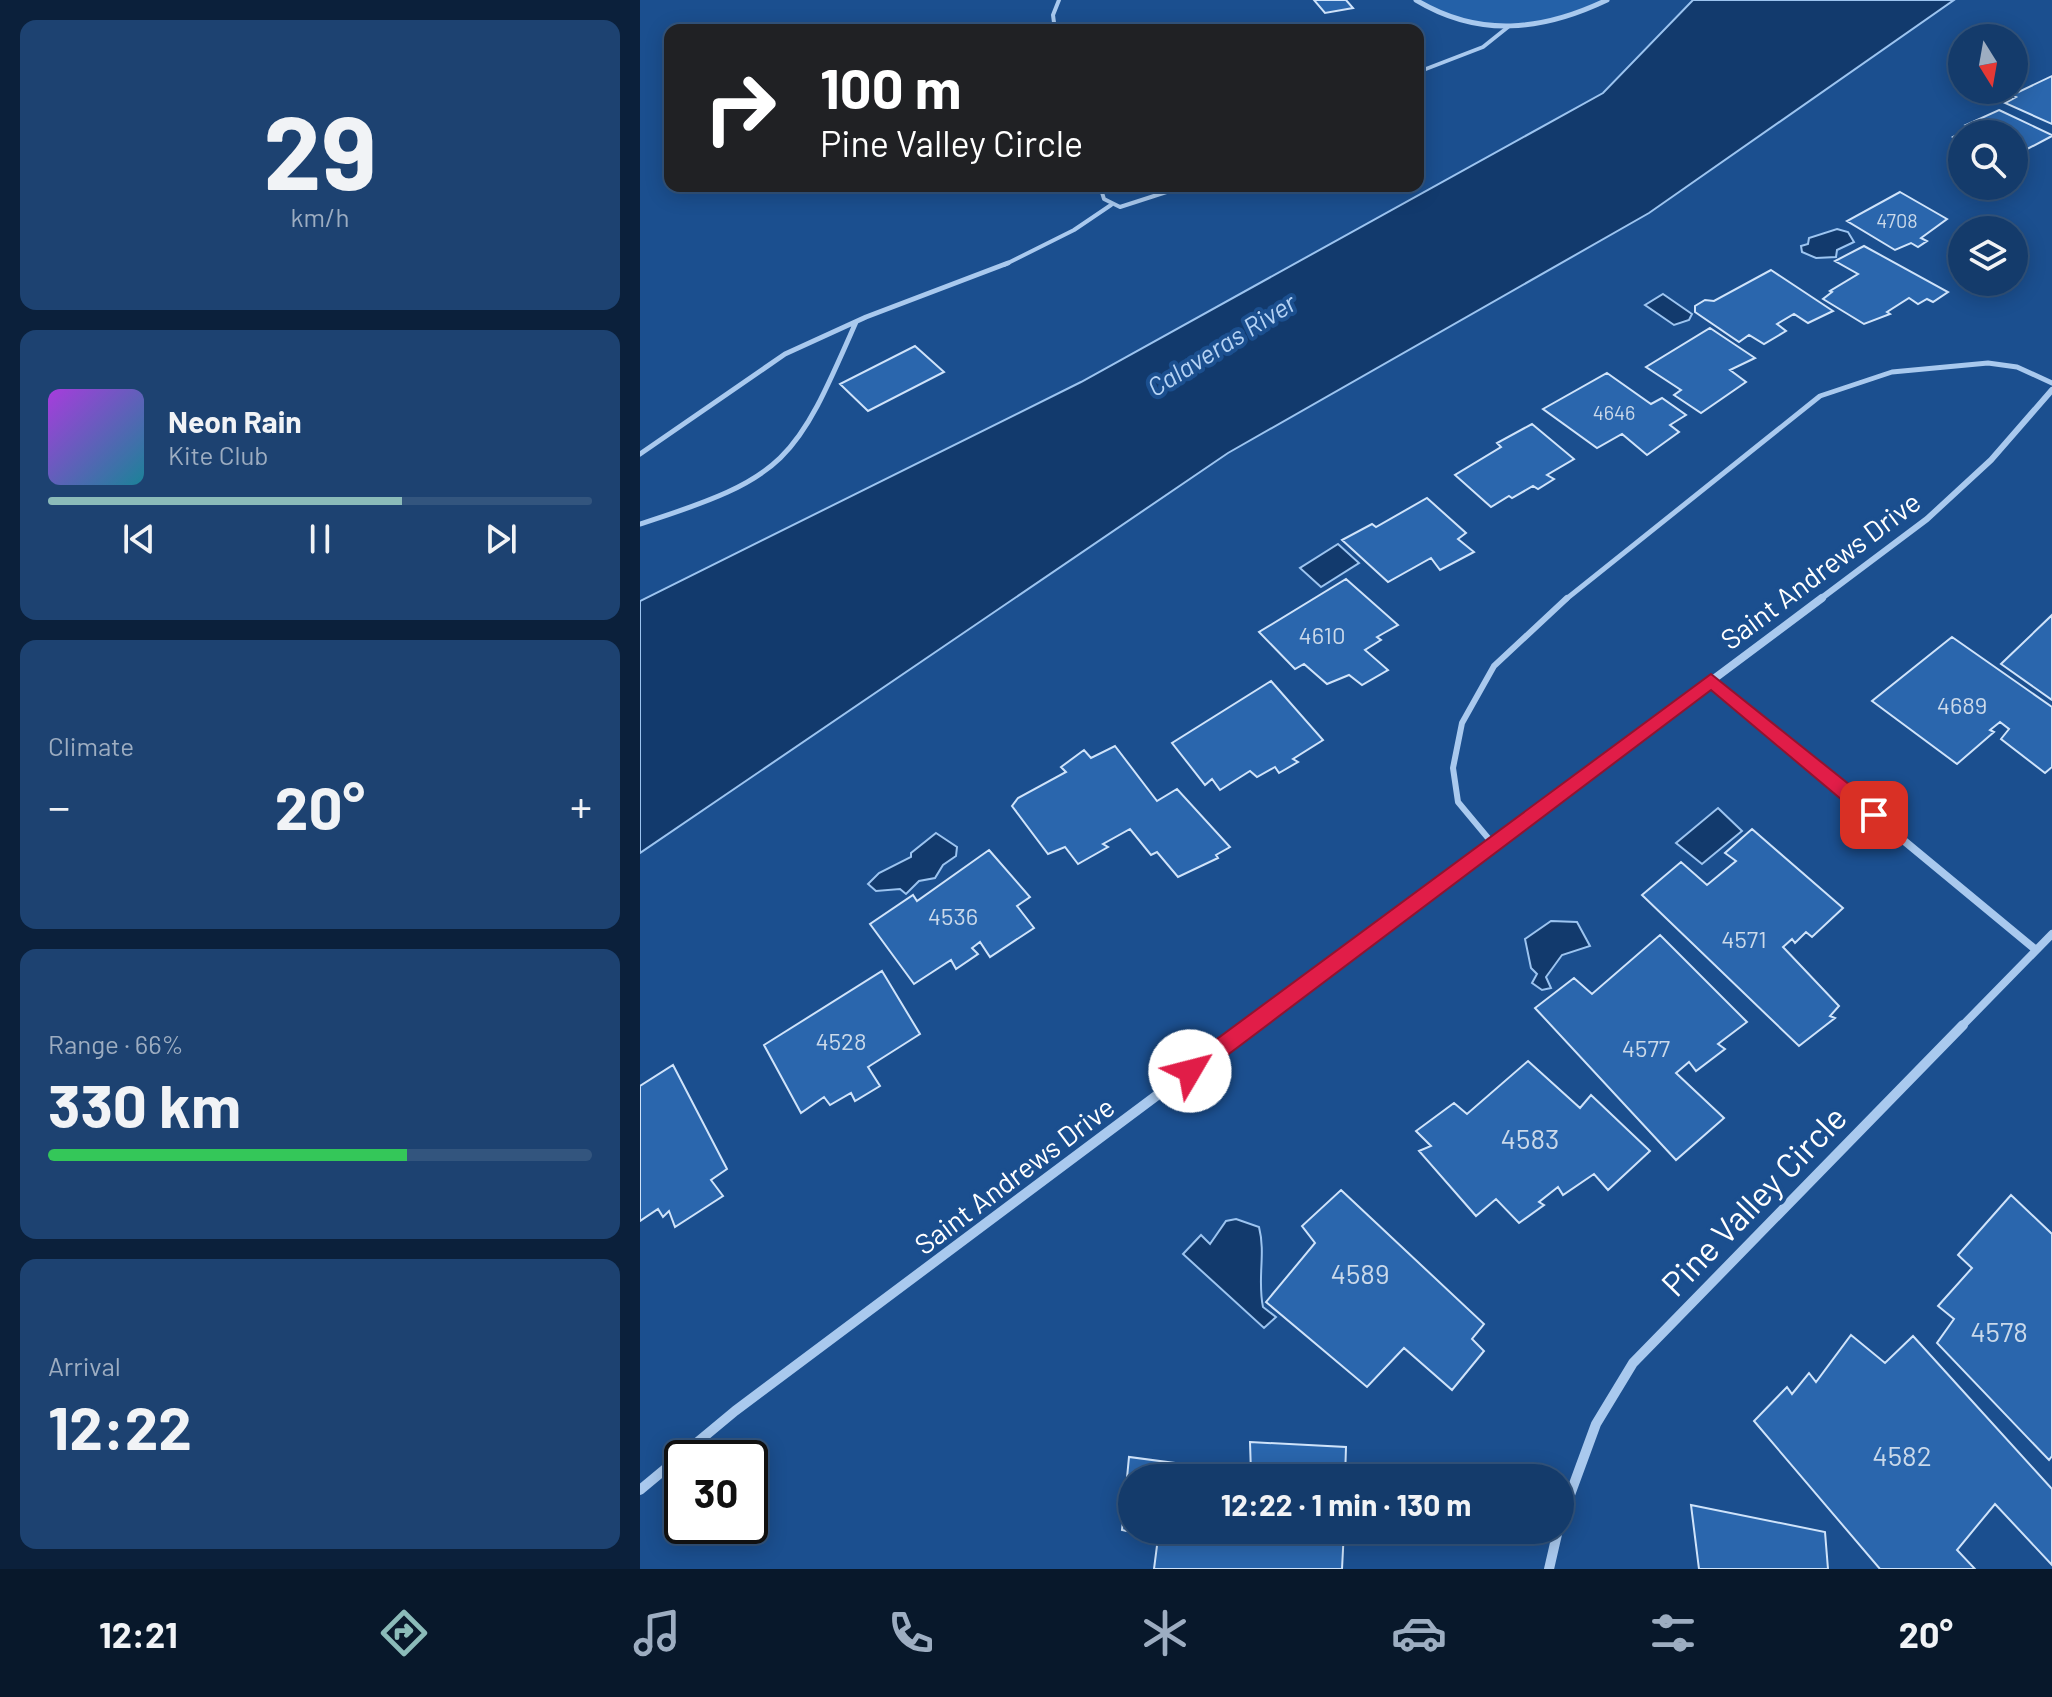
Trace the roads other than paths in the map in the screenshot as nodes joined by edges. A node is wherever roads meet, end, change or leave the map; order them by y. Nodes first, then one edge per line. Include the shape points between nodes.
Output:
1 (1059, 0) edge
2 (1416, 0) edge
3 (1607, 0) edge
4 (1054, 24) edge
5 (1508, 27) junction
6 (1424, 70) edge
7 (1103, 192) edge
8 (1169, 192) edge
9 (1111, 205) junction
10 (856, 322) junction
11 (2052, 383) edge
12 (2052, 390) edge
13 (640, 454) edge
14 (640, 524) edge
15 (1711, 681) junction
16 (1493, 844) junction
17 (2052, 934) edge
18 (2036, 950) junction
19 (1574, 1484) edge
20 (640, 1490) edge
21 (1555, 1544) edge
22 (1549, 1569) edge

1 - 4 lane
2 - 5 street via 1448,18
3 - 5 street via 1556,21
5 - 6 lane via 1483,47
7 - 9 lane
8 - 9 lane via 1141,203
9 - 10 lane via 1084,226 1024,255
10 - 13 lane via 784,354
10 - 14 lane via 816,409 777,465 724,495
11 - 16 lane via 2017,367 1988,363 1892,372 1820,396 1541,619 1494,666 1462,723 1453,768 1458,802
12 - 15 street, Saint Andrews Drive via 1991,460 1927,519
15 - 16 street, Saint Andrews Drive
15 - 18 street
16 - 20 street, Saint Andrews Drive via 735,1411
17 - 18 street, Pine Valley Circle
18 - 19 street, Pine Valley Circle via 1633,1363 1596,1424
21 - 22 street

